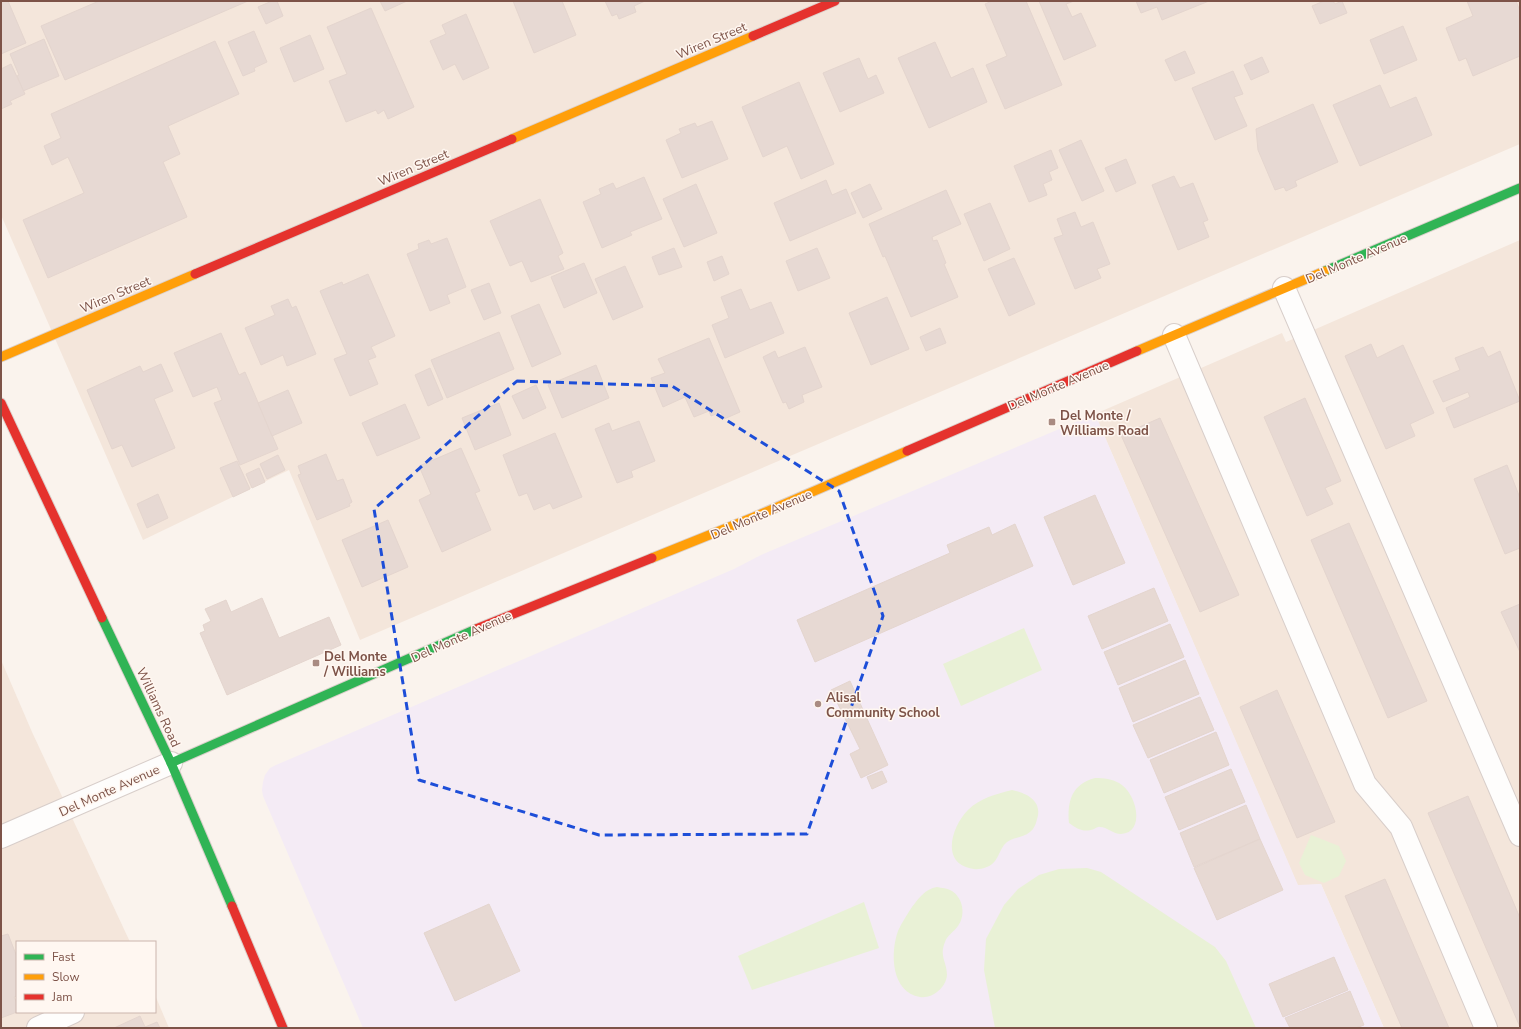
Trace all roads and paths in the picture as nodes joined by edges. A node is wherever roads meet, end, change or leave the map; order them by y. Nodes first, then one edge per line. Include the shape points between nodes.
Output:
1 (835, 1) edge
2 (1520, 188) edge
3 (1284, 288) junction
4 (1174, 335) junction
5 (1, 357) edge
6 (1, 403) edge
7 (171, 763) junction
8 (1520, 835) edge
9 (1, 837) edge
10 (71, 1013) edge
11 (38, 1028) edge
12 (283, 1028) edge
13 (1486, 1028) edge

1 - 5 street, Wiren Street
2 - 3 street, Del Monte Avenue
3 - 4 street, Del Monte Avenue
3 - 8 street
4 - 7 street, Del Monte Avenue via 754,517 490,622
4 - 13 street via 1365,784 1401,827
6 - 7 street, Williams Road
7 - 9 street, Del Monte Avenue
7 - 12 street, Williams Road
10 - 11 street

